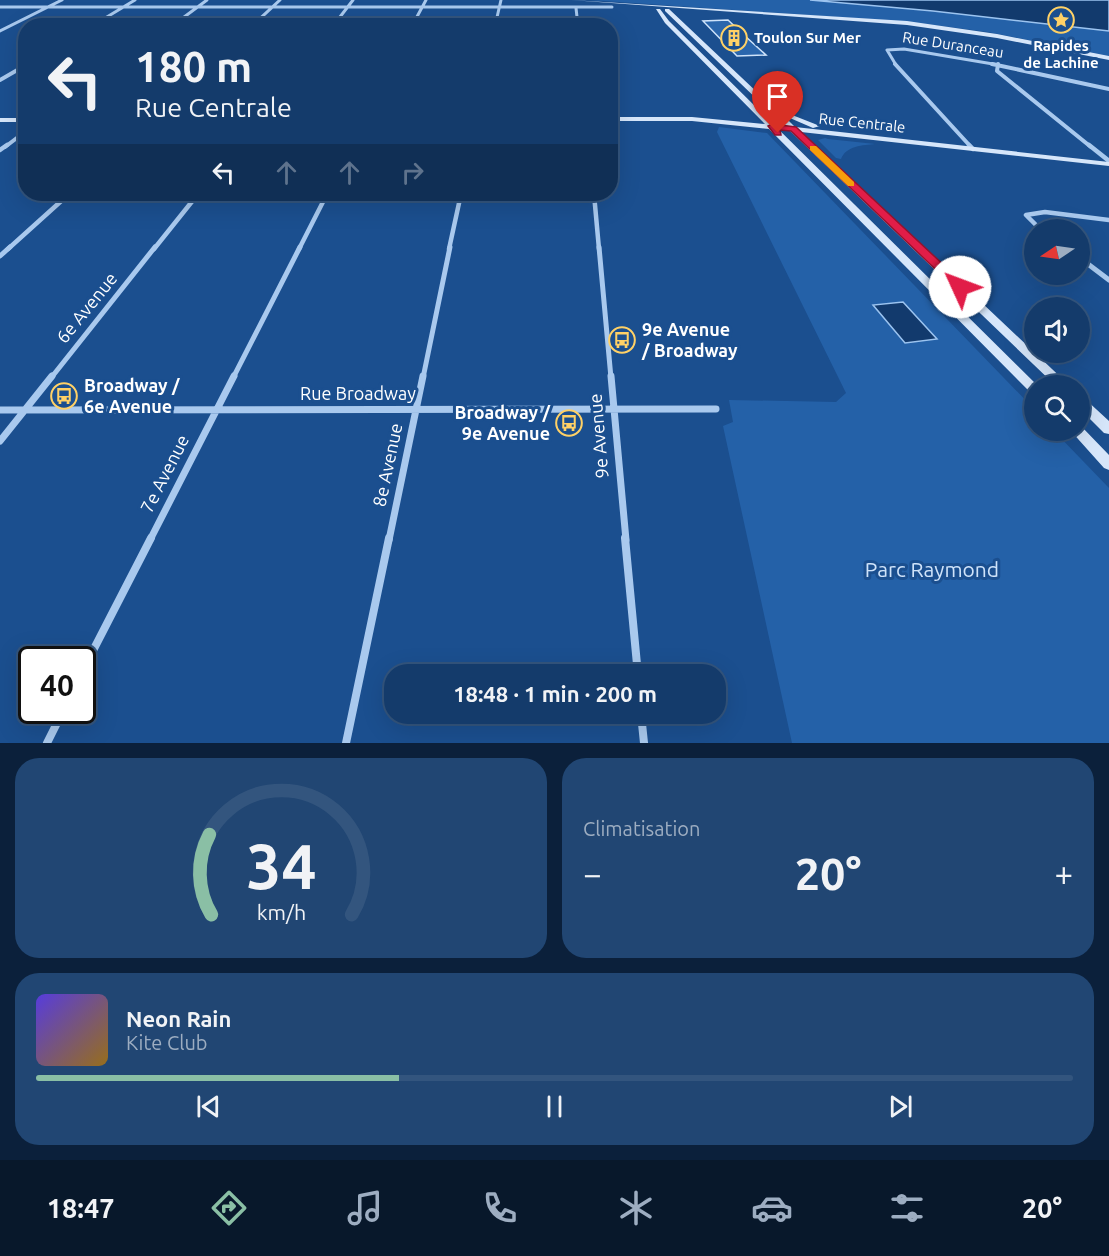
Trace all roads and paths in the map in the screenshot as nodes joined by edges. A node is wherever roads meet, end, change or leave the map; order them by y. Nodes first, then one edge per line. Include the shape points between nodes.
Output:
1 (62, 0) edge
2 (135, 0) edge
3 (207, 0) edge
4 (280, 0) edge
5 (353, 0) edge
6 (426, 0) edge
7 (501, 0) edge
8 (573, 0) edge
9 (600, 3) junction
10 (560, 6) junction
11 (0, 7) edge
12 (48, 7) junction
13 (123, 7) junction
14 (198, 7) junction
15 (273, 7) junction
16 (348, 7) junction
17 (422, 7) junction
18 (499, 7) junction
19 (612, 7) junction
20 (576, 8) junction
21 (626, 8) junction
22 (659, 9) junction
23 (668, 9) junction
24 (704, 12) junction
25 (768, 14) junction
26 (686, 17) junction
27 (26, 18) edge
28 (105, 18) edge
29 (183, 18) edge
30 (261, 18) edge
31 (339, 18) edge
32 (416, 18) edge
33 (497, 18) edge
34 (577, 18) edge
35 (18, 22) edge
36 (667, 22) junction
37 (0, 31) edge
38 (1109, 58) edge
39 (998, 64) junction
40 (18, 70) edge
41 (0, 80) edge
42 (1109, 89) edge
43 (769, 106) junction
44 (618, 119) edge
45 (0, 120) edge
46 (18, 120) edge
47 (772, 126) junction
48 (793, 129) junction
49 (852, 136) junction
50 (18, 137) edge
51 (973, 149) junction
52 (0, 150) edge
53 (1109, 163) edge
54 (61, 201) edge
55 (192, 201) edge
56 (323, 201) edge
57 (459, 201) edge
58 (595, 201) edge
59 (1028, 219) edge
60 (1109, 220) edge
61 (0, 256) edge
62 (1090, 266) edge
63 (1109, 280) edge
64 (1052, 375) edge
65 (1024, 379) edge
66 (416, 409) junction
67 (716, 409) dead end
68 (0, 410) edge
69 (24, 410) junction
70 (217, 410) junction
71 (614, 410) junction
72 (1090, 411) edge
73 (1109, 429) edge
74 (0, 441) edge
75 (1087, 441) edge
76 (1109, 464) edge
77 (95, 646) edge
78 (637, 664) edge
79 (56, 724) edge
80 (642, 724) edge
81 (46, 743) edge
82 (346, 743) edge
83 (644, 743) edge

1 - 12 street
2 - 13 street
3 - 14 street
4 - 15 street
5 - 16 street
6 - 17 street
7 - 18 street
8 - 9 street
9 - 10 street
9 - 19 street
9 - 22 street
10 - 18 street
10 - 20 street
11 - 12 street
12 - 13 street
12 - 27 street
13 - 14 street
13 - 28 street
14 - 15 street
14 - 29 street
15 - 16 street
15 - 30 street
16 - 17 street
16 - 31 street
17 - 18 street
17 - 32 street
18 - 33 street
19 - 20 street
19 - 21 street
20 - 34 street
21 - 22 street
21 - 36 street via 648,11
22 - 23 street
22 - 36 street
23 - 24 street
23 - 25 street
23 - 26 street
24 - 25 street
24 - 26 street
25 - 38 street via 923,25
26 - 43 street
35 - 37 street
36 - 47 street
39 - 42 street, Rue Duranceau
39 - 51 street, Rue Duranceau via 931,52 887,50 897,68
39 - 53 street via 997,71
40 - 41 street
43 - 48 street
43 - 49 street via 802,122
44 - 47 street, Rue Centrale via 692,119
45 - 46 street
47 - 48 street, Rue Centrale
47 - 65 street
48 - 49 street, Rue Centrale
48 - 64 street
49 - 51 street, Rue Centrale
50 - 52 street
51 - 53 street, Rue Centrale
54 - 61 street
55 - 69 street, 6e Avenue
56 - 70 street, 7e Avenue
57 - 66 street, 8e Avenue
58 - 71 street, 9e Avenue
59 - 60 street via 1028,213 1045,212
62 - 63 street
66 - 70 street, Rue Broadway
66 - 71 street, Rue Broadway
66 - 82 street, 8e Avenue
67 - 71 street, Rue Broadway
68 - 69 street, Rue Broadway
69 - 70 street, Rue Broadway
69 - 74 street, 6e Avenue
70 - 77 street, 7e Avenue
71 - 78 street, 9e Avenue
72 - 73 street
75 - 76 street
79 - 81 street
80 - 83 street

